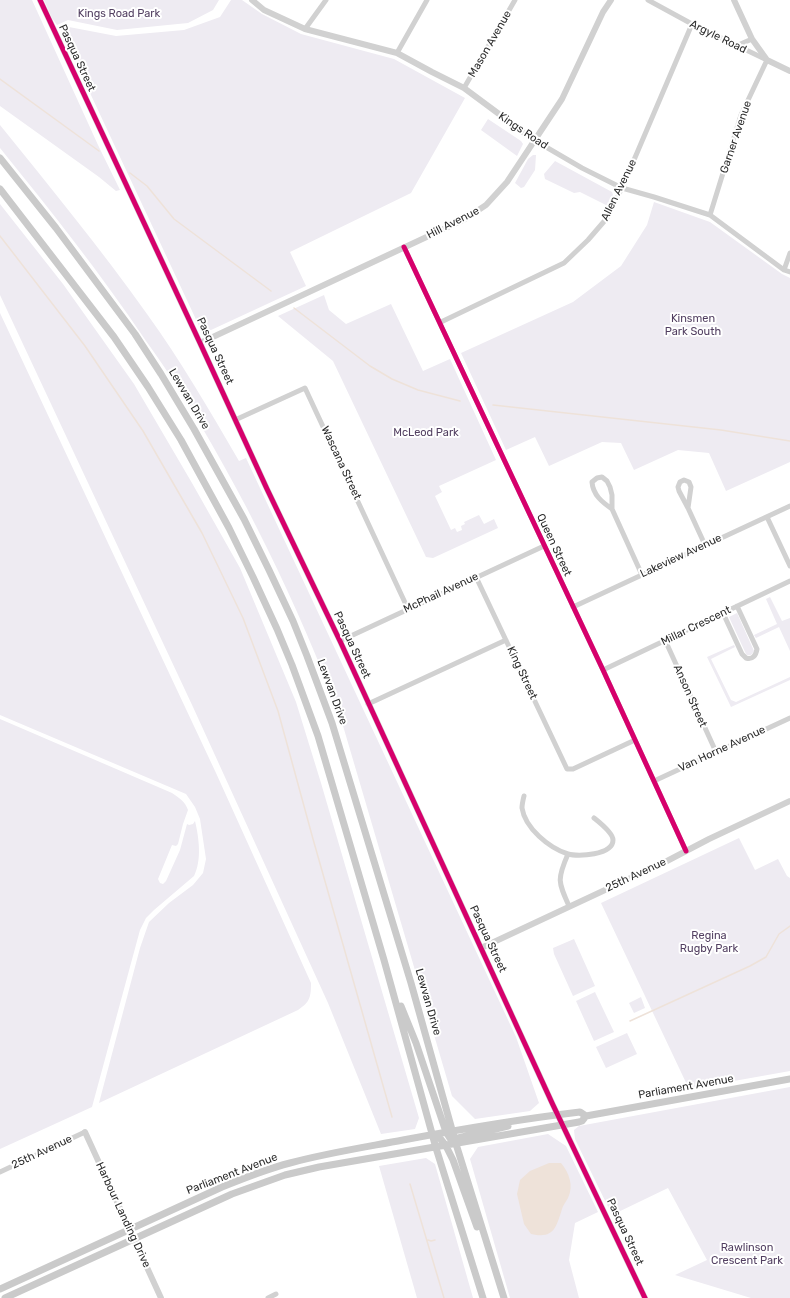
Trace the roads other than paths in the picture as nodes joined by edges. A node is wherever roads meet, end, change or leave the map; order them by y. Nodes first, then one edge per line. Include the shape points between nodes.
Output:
1 (40, 0) edge
2 (252, 0) edge
3 (326, 0) edge
4 (427, 0) edge
5 (515, 0) edge
6 (611, 0) edge
7 (648, 0) edge
8 (734, 0) edge
9 (692, 24) junction
10 (305, 29) junction
11 (752, 40) junction
12 (736, 46) junction
13 (397, 53) junction
14 (767, 60) junction
15 (790, 71) edge
16 (464, 88) junction
17 (534, 140) junction
18 (0, 158) edge
19 (622, 188) junction
20 (0, 189) edge
21 (710, 215) junction
22 (404, 247) junction
23 (790, 253) edge
24 (784, 270) junction
25 (790, 272) edge
26 (441, 322) junction
27 (200, 343) junction
28 (235, 420) junction
29 (790, 506) edge
30 (688, 508) junction
31 (612, 509) junction
32 (767, 517) junction
33 (705, 545) junction
34 (544, 546) junction
35 (790, 566) edge
36 (642, 575) junction
37 (476, 577) junction
38 (790, 581) edge
39 (737, 606) junction
40 (573, 607) junction
41 (408, 609) junction
42 (722, 613) junction
43 (506, 640) junction
44 (665, 640) junction
45 (340, 642) junction
46 (603, 670) junction
47 (368, 704) junction
48 (790, 718) edge
49 (635, 740) junction
50 (716, 752) junction
51 (654, 781) junction
52 (524, 796) dead end
53 (790, 801) edge
54 (594, 818) dead end
55 (686, 851) junction
56 (568, 854) junction
57 (570, 906) junction
58 (481, 948) junction
59 (384, 960) junction
60 (790, 1079) edge
61 (558, 1115) junction
62 (586, 1116) junction
63 (542, 1117) junction
64 (563, 1124) junction
65 (85, 1132) joint
66 (449, 1132) junction
67 (433, 1134) junction
68 (497, 1136) junction
69 (451, 1142) junction
70 (436, 1148) junction
71 (0, 1172) edge
72 (129, 1229) junction
73 (134, 1238) junction
74 (0, 1289) edge
75 (276, 1294) dead end
76 (5, 1298) edge
77 (161, 1298) edge
78 (268, 1298) edge
79 (484, 1298) edge
80 (504, 1298) edge
81 (645, 1298) edge

1 - 27 street, Pasqua Street
2 - 10 street, Kings Road via 264,10
3 - 10 street
4 - 13 street
5 - 16 street, Mason Avenue
6 - 17 street, Hill Avenue via 562,99
7 - 9 street, Argyle Road
8 - 11 street
9 - 12 street, Argyle Road
9 - 19 street, Allen Avenue
10 - 13 street, Kings Road
11 - 12 street
11 - 14 street
12 - 14 street, Argyle Road
13 - 16 street, Kings Road
14 - 15 street, Argyle Road
14 - 21 street, Garner Avenue via 741,115
16 - 17 street, Kings Road
17 - 19 street, Kings Road
17 - 22 street, Hill Avenue via 507,182 486,206 465,219
18 - 66 main road, Lewvan Drive via 135,334 219,472 270,570 332,723 411,983
19 - 21 street, Kings Road
19 - 26 street, Allen Avenue via 608,218 564,263
20 - 59 main road via 114,337 148,387 181,440 229,528 277,628 318,736
21 - 24 street, Kings Road
22 - 26 street, Queen Street
22 - 27 street, Hill Avenue
23 - 24 street
24 - 25 street, Kings Road
26 - 34 street, Queen Street
27 - 28 street, Pasqua Street
28 - 41 street, Wascana Street via 306,388
28 - 45 street, Pasqua Street
29 - 32 street, Lakeview Avenue
30 - 30 street via 692,487 684,480 678,487
30 - 33 street
31 - 31 street via 610,486 602,477 597,478 592,482 593,487 600,500
31 - 36 street
32 - 33 street, Lakeview Avenue
32 - 35 street
33 - 36 street, Lakeview Avenue
34 - 37 street, McPhail Avenue
34 - 40 street, Queen Street
36 - 40 street, Lakeview Avenue
37 - 41 street, McPhail Avenue
37 - 43 street, King Street
38 - 39 street, Millar Crescent
39 - 42 street, Millar Crescent
39 - 42 street via 757,649 757,653 750,659 742,654
40 - 46 street, Queen Street
41 - 45 street, McPhail Avenue
42 - 44 street, Millar Crescent
43 - 47 street
43 - 49 street, King Street via 567,770
44 - 46 street, Millar Crescent
44 - 50 street, Anson Street
45 - 47 street, Pasqua Street
46 - 49 street, Queen Street
47 - 58 street, Pasqua Street
48 - 50 street, Van Horne Avenue
49 - 51 street, Queen Street
50 - 51 street, Van Horne Avenue
51 - 55 street, Queen Street
52 - 56 street via 522,807 528,824 546,843
53 - 55 street, 25th Avenue
54 - 56 street via 611,834 614,840 612,846 588,855
55 - 57 street, 25th Avenue
56 - 57 street via 559,881
57 - 58 street, 25th Avenue
58 - 61 street, Pasqua Street
59 - 66 main road
59 - 67 main road
60 - 62 main road, Parliament Avenue
61 - 62 main road, Parliament Avenue via 580,1112
61 - 63 main road, Parliament Avenue
61 - 64 street, Pasqua Street
61 - 68 main road, Parliament Avenue via 554,1122 511,1130
62 - 64 main road, Parliament Avenue via 581,1122
63 - 66 main road, Parliament Avenue
63 - 69 main road
64 - 68 main road, Parliament Avenue
64 - 81 street, Pasqua Street
65 - 71 street, 25th Avenue
65 - 72 street, Harbour Landing Drive
66 - 67 main road, Parliament Avenue
66 - 69 main road, Lewvan Drive
67 - 69 main road
67 - 70 main road
67 - 72 main road, Parliament Avenue via 317,1157 259,1172
68 - 69 main road, Parliament Avenue
69 - 70 main road, Parliament Avenue
69 - 80 main road, Lewvan Drive
70 - 73 main road, Parliament Avenue via 285,1175 232,1194
70 - 79 main road
72 - 73 street, Harbour Landing Drive
72 - 74 main road, Parliament Avenue
73 - 76 main road, Parliament Avenue
73 - 77 street, Harbour Landing Drive
75 - 78 street

